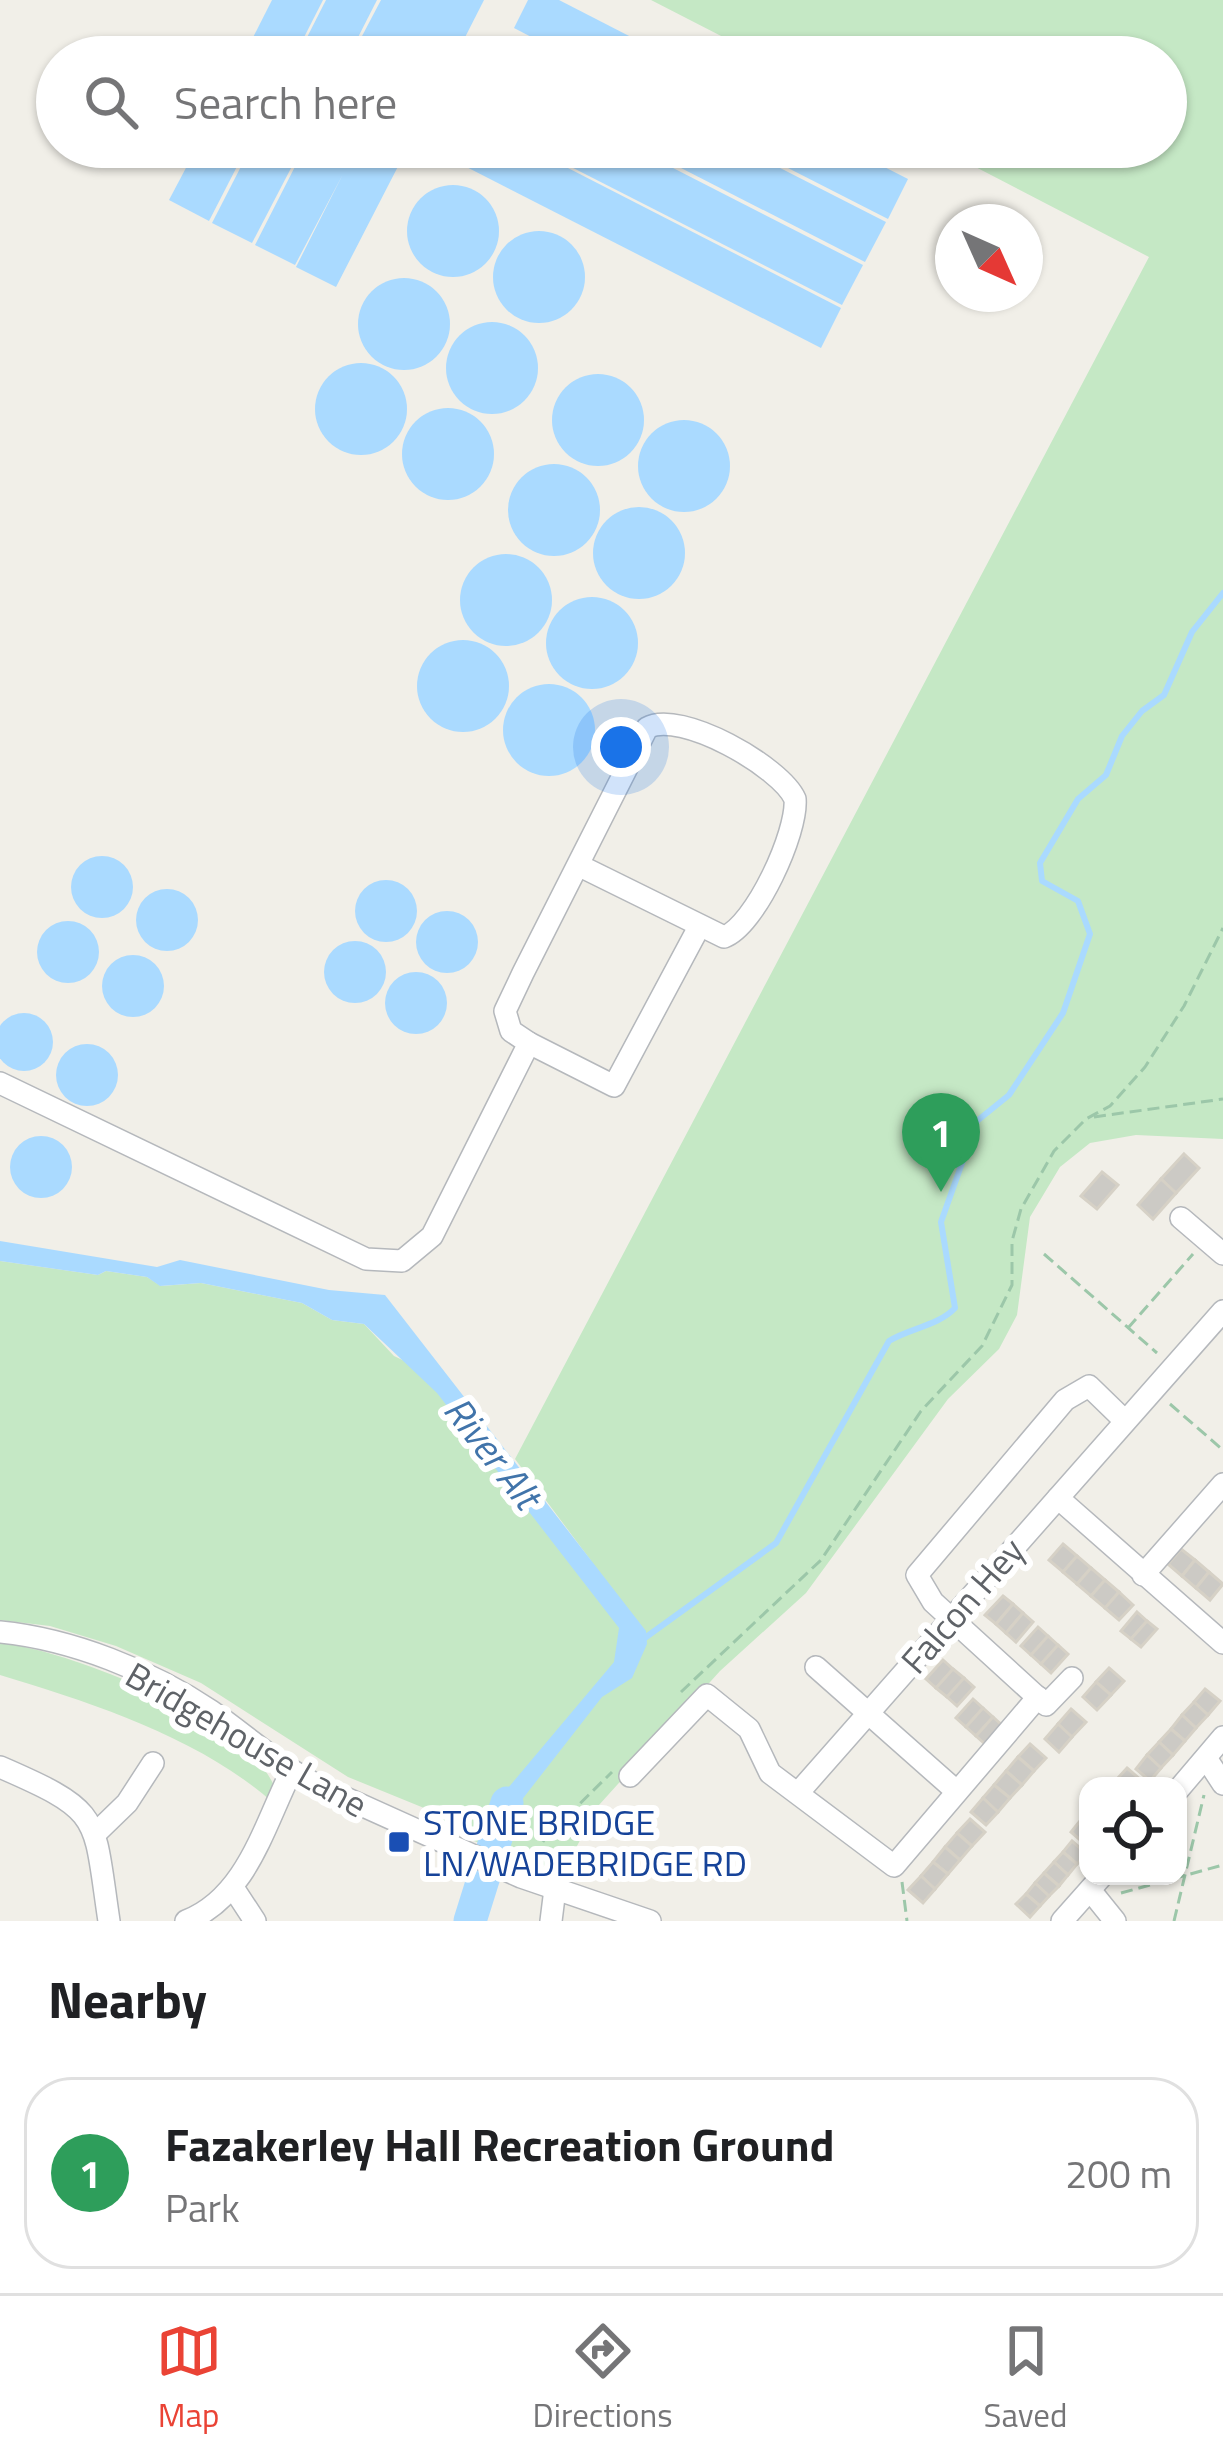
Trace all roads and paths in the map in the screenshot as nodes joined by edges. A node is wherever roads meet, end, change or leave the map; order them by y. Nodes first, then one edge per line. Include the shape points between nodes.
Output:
1 (578, 865) junction
2 (699, 927) junction
3 (1223, 928) edge
4 (529, 1043) junction
5 (0, 1083) edge
6 (1223, 1099) edge
7 (1086, 1119) junction
8 (1181, 1218) dead end
9 (1215, 1247) edge
10 (1044, 1254) dead end
11 (1221, 1319) edge
12 (1128, 1328) junction
13 (1172, 1366) junction
14 (1152, 1389) junction
15 (1124, 1420) junction
16 (1223, 1450) edge
17 (1223, 1484) edge
18 (1058, 1498) junction
19 (1143, 1575) junction
20 (950, 1618) junction
21 (0, 1632) edge
22 (1223, 1643) edge
23 (816, 1667) dead end
24 (1072, 1678) dead end
25 (1038, 1697) junction
26 (671, 1703) dead end
27 (867, 1713) junction
28 (1223, 1737) edge
29 (1206, 1757) junction
30 (152, 1763) dead end
31 (0, 1767) edge
32 (291, 1772) junction
33 (621, 1774) joint
34 (1187, 1779) edge
35 (1214, 1788) edge
36 (956, 1790) junction
37 (798, 1792) junction
38 (95, 1834) junction
39 (1223, 1865) edge
40 (895, 1866) junction
41 (1187, 1868) edge
42 (1187, 1874) edge
43 (521, 1877) junction
44 (1094, 1885) edge
45 (1097, 1885) edge
46 (1100, 1885) edge
47 (1147, 1885) edge
48 (1182, 1885) edge
49 (234, 1888) junction
50 (555, 1889) junction
51 (110, 1921) edge
52 (186, 1921) edge
53 (255, 1921) edge
54 (551, 1921) edge
55 (650, 1921) edge
56 (907, 1921) edge
57 (1062, 1921) edge
58 (1115, 1921) edge
59 (1174, 1921) edge

1 - 2 street
1 - 2 street via 647,728 670,721 692,728 777,774 796,815 743,926 724,938
1 - 4 street via 505,1011 511,1031
2 - 4 street via 614,1086
3 - 7 path via 1145,1066 1110,1106
4 - 5 street via 432,1236 402,1261 367,1259
6 - 7 path
7 - 26 path via 1054,1151 1021,1209 1012,1285 982,1346 921,1412 821,1560
8 - 9 street
9 - 12 path
10 - 12 path
11 - 13 street, Falcon Hey
12 - 13 path
13 - 14 street, Falcon Hey
14 - 15 street, Falcon Hey
14 - 16 path
15 - 18 street, Falcon Hey
15 - 20 street via 1089,1386 1064,1400 917,1575
17 - 19 street
18 - 19 street
18 - 20 street, Falcon Hey
19 - 22 street
20 - 25 street
20 - 27 street, Falcon Hey
21 - 32 street, Bridgehouse Lane via 145,1675 208,1709
23 - 27 street
24 - 25 street via 1046,1705
25 - 36 street
27 - 36 street
27 - 37 street, Falcon Hey
28 - 29 street
29 - 34 street
29 - 35 street
30 - 38 street
31 - 38 street via 78,1804
32 - 43 street, Bridgehouse Lane
32 - 49 street
33 - 37 street via 707,1695 749,1729 770,1773
33 - 43 path via 546,1838
35 - 41 path
36 - 40 street
37 - 40 street
38 - 51 street
39 - 42 path
40 - 56 path via 906,1887
43 - 50 street, Bridgehouse Lane
44 - 57 street
45 - 58 street
46 - 47 path via 1116,1894
48 - 59 path
49 - 52 street
49 - 53 street
50 - 54 street
50 - 55 street, Bridgehouse Lane

